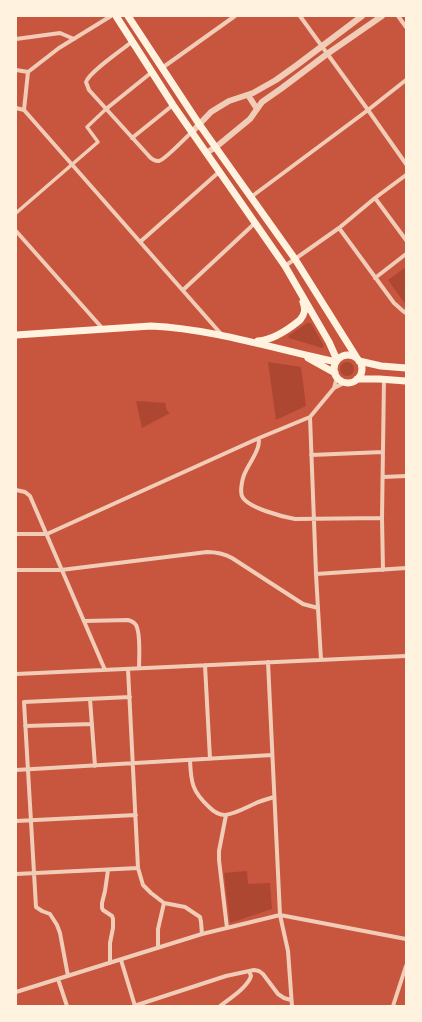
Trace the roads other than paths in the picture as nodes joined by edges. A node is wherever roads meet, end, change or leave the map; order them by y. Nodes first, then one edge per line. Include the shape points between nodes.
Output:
1 (111, 16) edge
2 (116, 16) edge
3 (128, 16) edge
4 (235, 16) edge
5 (300, 16) edge
6 (362, 16) edge
7 (382, 16) edge
8 (398, 16) edge
9 (406, 27) edge
10 (16, 39) edge
11 (74, 39) junction
12 (133, 41) junction
13 (322, 46) junction
14 (327, 54) junction
15 (162, 68) junction
16 (16, 70) edge
17 (28, 72) junction
18 (152, 72) junction
19 (406, 80) edge
20 (248, 95) junction
21 (173, 105) junction
22 (16, 108) edge
23 (106, 109) junction
24 (258, 109) junction
25 (24, 110) junction
26 (368, 110) junction
27 (199, 124) junction
28 (192, 132) junction
29 (132, 138) junction
30 (216, 147) junction
31 (206, 153) junction
32 (72, 164) junction
33 (406, 164) edge
34 (219, 172) junction
35 (406, 175) edge
36 (251, 197) junction
37 (375, 198) junction
38 (16, 212) edge
39 (255, 223) junction
40 (338, 228) junction
41 (16, 231) edge
42 (406, 240) edge
43 (140, 242) junction
44 (406, 254) edge
45 (295, 259) junction
46 (285, 266) junction
47 (375, 278) junction
48 (296, 285) junction
49 (182, 290) junction
50 (406, 313) edge
51 (104, 329) junction
52 (16, 335) edge
53 (222, 335) junction
54 (249, 341) junction
55 (303, 355) junction
56 (358, 360) junction
57 (336, 361) junction
58 (406, 368) edge
59 (336, 375) junction
60 (357, 379) junction
61 (384, 379) junction
62 (406, 381) edge
63 (344, 383) junction
64 (334, 388) junction
65 (310, 417) junction
66 (259, 438) junction
67 (383, 452) junction
68 (311, 455) junction
69 (406, 476) edge
70 (382, 477) junction
71 (16, 490) edge
72 (382, 518) junction
73 (314, 519) junction
74 (16, 534) edge
75 (47, 534) junction
76 (406, 568) edge
77 (16, 570) edge
78 (61, 570) junction
79 (383, 570) junction
80 (316, 574) junction
81 (318, 608) junction
82 (85, 621) junction
83 (406, 656) edge
84 (321, 660) junction
85 (268, 662) junction
86 (205, 665) junction
87 (139, 668) junction
88 (128, 669) junction
89 (105, 670) junction
90 (16, 674) edge
91 (130, 697) junction
92 (90, 699) junction
93 (92, 724) junction
94 (25, 726) junction
95 (272, 755) junction
96 (210, 759) junction
97 (190, 760) junction
98 (133, 764) junction
99 (95, 766) junction
100 (16, 770) edge
101 (28, 770) junction
102 (274, 797) junction
103 (136, 814) junction
104 (226, 815) junction
105 (31, 820) junction
106 (16, 821) edge
107 (138, 868) junction
108 (108, 870) junction
109 (34, 873) junction
110 (16, 874) edge
111 (164, 903) junction
112 (280, 915) junction
113 (227, 928) junction
114 (202, 934) junction
115 (406, 939) edge
116 (158, 948) junction
117 (121, 960) junction
118 (110, 963) junction
119 (406, 966) edge
120 (249, 970) junction
121 (68, 976) junction
122 (58, 979) junction
123 (16, 992) edge
124 (291, 1000) junction
125 (67, 1006) edge
126 (135, 1006) edge
127 (220, 1006) edge
128 (292, 1006) edge
129 (393, 1006) edge

1 - 11 street
2 - 12 main road
3 - 15 main road
4 - 15 street
5 - 13 street
6 - 13 street
7 - 14 street
8 - 9 street
10 - 11 street via 60,33
11 - 17 street
12 - 18 main road
12 - 23 street via 87,78 89,90
13 - 14 street
13 - 20 street via 276,80
14 - 24 street via 262,102
14 - 26 street
15 - 27 main road
16 - 17 street
17 - 25 street
18 - 21 main road
18 - 23 street
19 - 26 street
20 - 24 street
20 - 27 street via 229,100
21 - 28 main road
21 - 29 street
22 - 25 street
23 - 29 street
23 - 32 street via 87,127 98,142
24 - 30 street via 250,119
25 - 32 street
26 - 33 street
26 - 36 street
27 - 28 street
27 - 30 main road
28 - 29 street via 164,159 157,161
28 - 31 main road
30 - 31 street
30 - 36 main road
31 - 34 main road
32 - 38 street
32 - 43 street
34 - 39 main road
34 - 43 street
35 - 37 street
36 - 45 main road
37 - 40 street
37 - 42 street
39 - 46 main road
39 - 49 street
40 - 45 street
40 - 47 street
41 - 51 street
43 - 49 street
44 - 47 street
45 - 46 street
45 - 56 main road
46 - 48 main road
47 - 50 street via 394,304
48 - 54 main road via 305,311 300,320 273,338
48 - 57 main road via 329,342
49 - 53 street
51 - 52 main road
51 - 53 main road via 162,326
53 - 54 main road
54 - 55 main road
55 - 57 main road
55 - 59 main road
56 - 57 main road via 348,355
56 - 58 main road via 381,366
56 - 60 main road via 362,369
57 - 59 main road
59 - 63 main road
59 - 64 street
60 - 61 main road
60 - 63 main road
61 - 62 main road
61 - 67 street
63 - 64 street
64 - 65 street
65 - 66 street
65 - 68 street
66 - 73 street via 258,447 243,476 242,496 255,507 285,518
66 - 75 street
67 - 68 street
67 - 70 street
68 - 73 street
69 - 70 street
70 - 72 street
71 - 75 street via 30,496
72 - 73 street
72 - 79 street
73 - 80 street
74 - 75 street
75 - 78 street
76 - 79 street
77 - 78 street
78 - 81 street via 218,552 226,554 303,604
78 - 82 street
79 - 80 street
80 - 81 street
81 - 84 street
82 - 87 street via 134,622 138,633
82 - 89 street
83 - 84 street
84 - 85 street
85 - 86 street
85 - 95 street
86 - 87 street
86 - 96 street
87 - 88 street
88 - 89 street
88 - 91 street
89 - 90 street
91 - 92 street
91 - 98 street
92 - 93 street
92 - 94 street via 24,702
93 - 94 street
93 - 99 street
94 - 101 street
95 - 96 street
95 - 102 street
96 - 97 street
97 - 98 street
97 - 104 street via 192,785 196,794 216,813
98 - 99 street
98 - 103 street
99 - 101 street
100 - 101 street
101 - 105 street
102 - 104 street
102 - 112 street
103 - 105 street
103 - 107 street
104 - 113 street via 218,860
105 - 106 street
105 - 109 street
107 - 108 street
107 - 111 street via 143,885
108 - 109 street
108 - 118 street via 102,905 113,919
109 - 110 street
109 - 121 street via 36,907 50,914 57,925
111 - 114 street via 184,907 197,915 200,918
111 - 116 street via 158,929
112 - 113 street
112 - 115 street
112 - 124 street via 288,951
113 - 114 street
114 - 116 street
116 - 117 street
117 - 118 street
117 - 126 street
118 - 121 street
119 - 129 street
120 - 124 street via 259,971 278,994
120 - 126 street
120 - 127 street via 249,982
121 - 122 street
122 - 123 street
122 - 125 street
124 - 128 street

